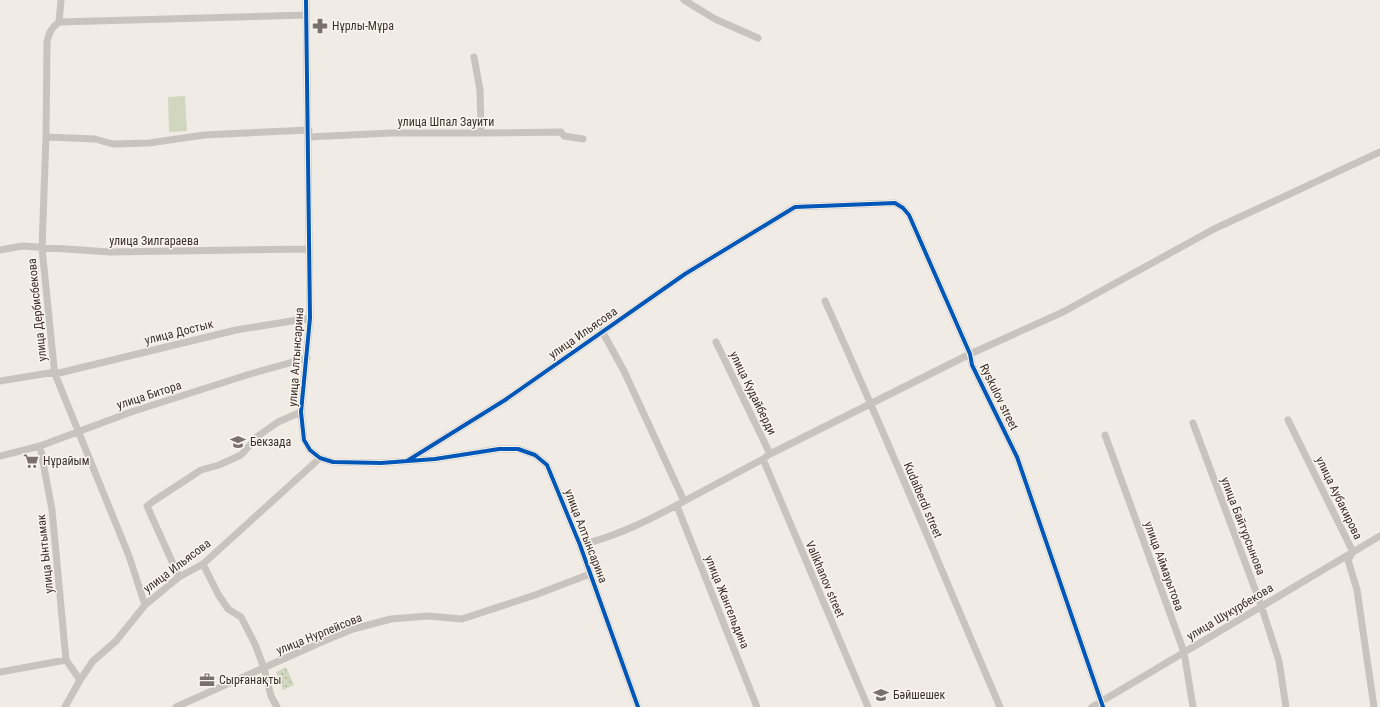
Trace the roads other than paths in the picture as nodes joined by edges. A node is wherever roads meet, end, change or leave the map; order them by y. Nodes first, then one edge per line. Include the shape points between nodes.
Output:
1 (61, 0) edge
2 (306, 0) edge
3 (684, 0) edge
4 (306, 15) junction
5 (59, 22) junction
6 (758, 38) dead end
7 (474, 57) dead end
8 (308, 134) junction
9 (481, 134) junction
10 (46, 137) junction
11 (583, 139) dead end
12 (1380, 152) edge
13 (771, 221) joint
14 (42, 248) junction
15 (309, 249) junction
16 (0, 250) edge
17 (825, 301) dead end
18 (310, 318) junction
19 (602, 332) junction
20 (716, 342) dead end
21 (970, 354) junction
22 (307, 358) junction
23 (55, 373) junction
24 (0, 381) edge
25 (871, 403) junction
26 (301, 412) junction
27 (1288, 420) dead end
28 (1193, 423) dead end
29 (78, 431) junction
30 (1105, 435) dead end
31 (40, 446) junction
32 (770, 454) junction
33 (0, 456) edge
34 (320, 458) junction
35 (763, 459) junction
36 (406, 461) junction
37 (684, 502) junction
38 (677, 506) junction
39 (1380, 536) edge
40 (580, 545) junction
41 (1353, 552) junction
42 (203, 564) junction
43 (590, 574) junction
44 (179, 577) junction
45 (145, 605) junction
46 (1261, 605) junction
47 (1184, 652) junction
48 (66, 660) junction
49 (264, 668) junction
50 (0, 672) edge
51 (80, 680) junction
52 (1102, 704) edge
53 (65, 707) edge
54 (176, 707) edge
55 (277, 707) edge
56 (638, 707) edge
57 (757, 707) edge
58 (868, 707) edge
59 (1000, 707) edge
60 (1092, 707) edge
61 (1193, 707) edge
62 (1286, 707) edge
63 (1374, 707) edge

1 - 5 street
2 - 4 street, улица Алтынсарина
3 - 6 street via 715,19
4 - 5 street
4 - 8 street, улица Алтынсарина
5 - 10 street, улица Дербисбекова via 49,32 47,42
7 - 9 street via 480,90
8 - 9 street, улица Шпал Зауити
8 - 10 street, улица Шпал Зауити via 204,135 149,143 113,144 95,138
8 - 15 street, улица Алтынсарина
9 - 11 street, улица Шпал Зауити via 561,132 564,136
10 - 14 street, улица Дербисбекова
12 - 21 street via 1214,229 1063,312
13 - 19 street, улица Ильясова via 685,274
13 - 21 street, Ryskulov street via 795,207 895,203 903,208 909,215
14 - 15 street, улица Зилгараева via 110,252
14 - 16 street, улица Зилгараева via 22,246
14 - 23 street, улица Дербисбекова
15 - 18 street, улица Алтынсарина
17 - 25 street, Kudaiberdi street
18 - 22 street, улица Алтынсарина
18 - 23 street, улица Достык via 236,330
19 - 36 street, улица Ильясова via 505,400
19 - 37 street via 624,371
20 - 32 street, улица Кудайберди
21 - 25 street
21 - 52 street, Ryskulov street via 972,365 1017,457
22 - 26 street, улица Алтынсарина
22 - 29 street, улица Битора via 250,374
23 - 24 street, улица Достык
23 - 29 street, улица Дербисбекова
25 - 32 street
25 - 59 street, Kudaiberdi street
26 - 34 street, улица Алтынсарина via 304,440 310,450
26 - 44 street via 278,422 258,436 241,455 219,466 201,470 147,506
27 - 41 street, улица Аубакирова
28 - 46 street, улица Байтурсынова
29 - 31 street, улица Битора
29 - 45 street, улица Дербисбекова via 129,556
30 - 47 street, улица Аймауытова
31 - 33 street, улица Битора
31 - 48 street, улица Ынтымак via 52,510
32 - 35 street
34 - 36 street, улица Алтынсарина via 334,462
34 - 42 street, улица Ильясова
35 - 37 street
35 - 58 street, Valikhanov street
36 - 40 street, улица Алтынсарина via 499,449 518,449 536,455 547,466
37 - 38 street
38 - 40 street via 602,540
38 - 57 street, улица Жангельдина
39 - 41 street, улица Шукурбекова
40 - 43 street, улица Алтынсарина
41 - 46 street, улица Шукурбекова
41 - 63 street, улица Аубакирова via 1348,560 1357,590
42 - 44 street, улица Ильясова
42 - 49 street via 228,610 240,617 255,644
43 - 49 street, улица Нурпейсова via 462,619 428,616 391,619 353,629
43 - 56 street, улица Алтынсарина
44 - 45 street, улица Ильясова
45 - 51 street, улица Ильясова via 116,641 93,661
46 - 47 street, улица Шукурбекова
46 - 62 street, улица Байтурсынова via 1279,661
47 - 52 street, улица Шукурбекова
47 - 61 street, улица Аймауытова
48 - 50 street
48 - 51 street
49 - 54 street, улица Нурпейсова
49 - 55 street via 271,696
51 - 53 street, улица Ильясова
52 - 60 street, улица Шукурбекова

